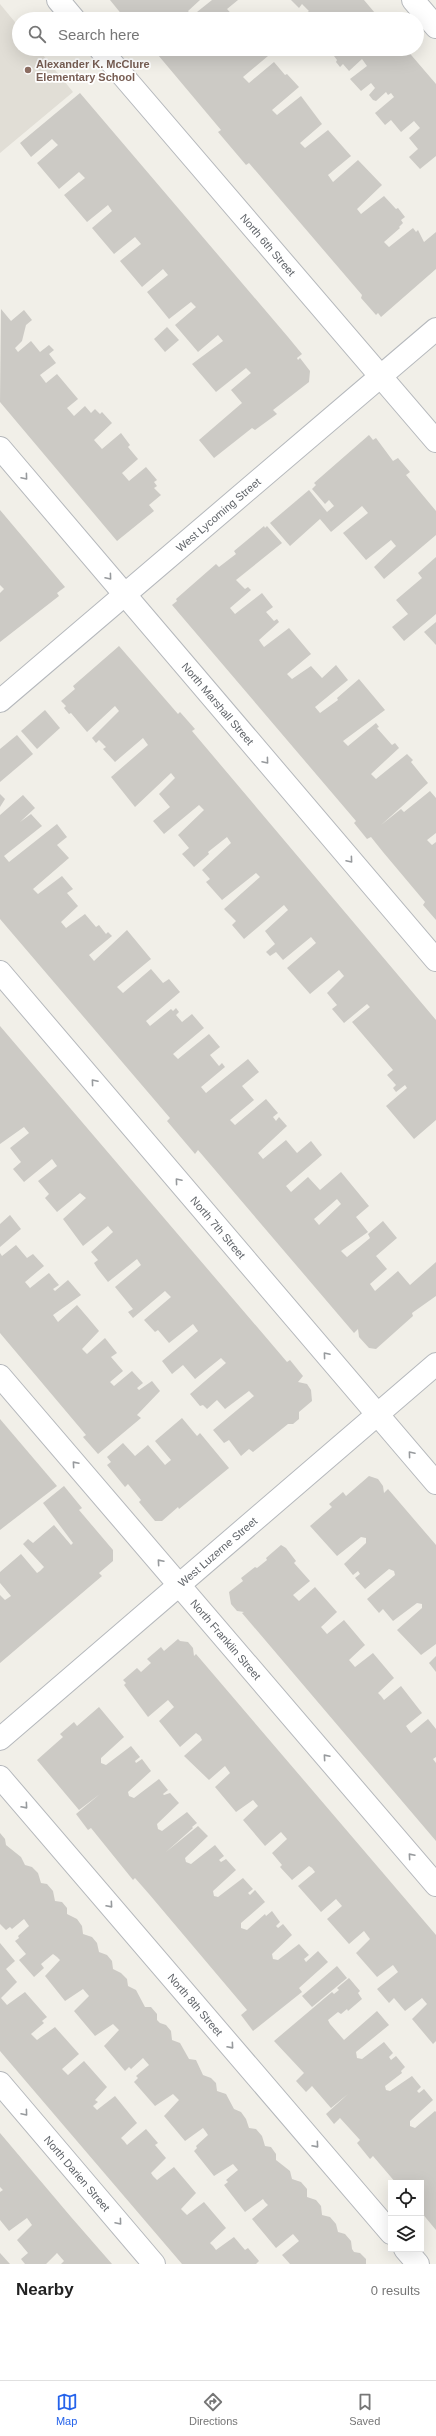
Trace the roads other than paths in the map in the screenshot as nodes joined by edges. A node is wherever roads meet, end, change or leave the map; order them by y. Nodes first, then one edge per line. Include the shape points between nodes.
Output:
1 (58, 0) edge
2 (413, 0) edge
3 (68, 12) edge
4 (423, 12) edge
5 (424, 13) edge
6 (436, 27) edge
7 (106, 56) edge
8 (436, 329) edge
9 (381, 376) junction
10 (436, 441) edge
11 (0, 448) edge
12 (124, 595) junction
13 (0, 701) edge
14 (436, 960) edge
15 (0, 972) edge
16 (436, 1364) edge
17 (0, 1376) edge
18 (378, 1415) junction
19 (436, 1483) edge
20 (179, 1585) junction
21 (0, 1739) edge
22 (0, 1777) edge
23 (436, 1885) edge
24 (0, 2083) edge
25 (388, 2230) edge
26 (408, 2252) edge
27 (154, 2264) edge
28 (418, 2264) edge

1 - 3 street
2 - 4 street
5 - 6 street
7 - 9 street, North 6th Street
8 - 9 street, West Lycoming Street
9 - 10 street, North 6th Street
9 - 12 street, West Lycoming Street
11 -> 12 street, North Marshall Street
12 - 13 street, West Lycoming Street
12 -> 14 street, North Marshall Street
18 -> 15 street, North 7th Street
16 - 18 street, West Luzerne Street
20 -> 17 street, North Franklin Street
19 -> 18 street, North 7th Street
18 - 20 street, West Luzerne Street
20 - 21 street, West Luzerne Street
23 -> 20 street, North Franklin Street
22 -> 25 street, North 8th Street
24 -> 27 street, North Darien Street
26 - 28 street

